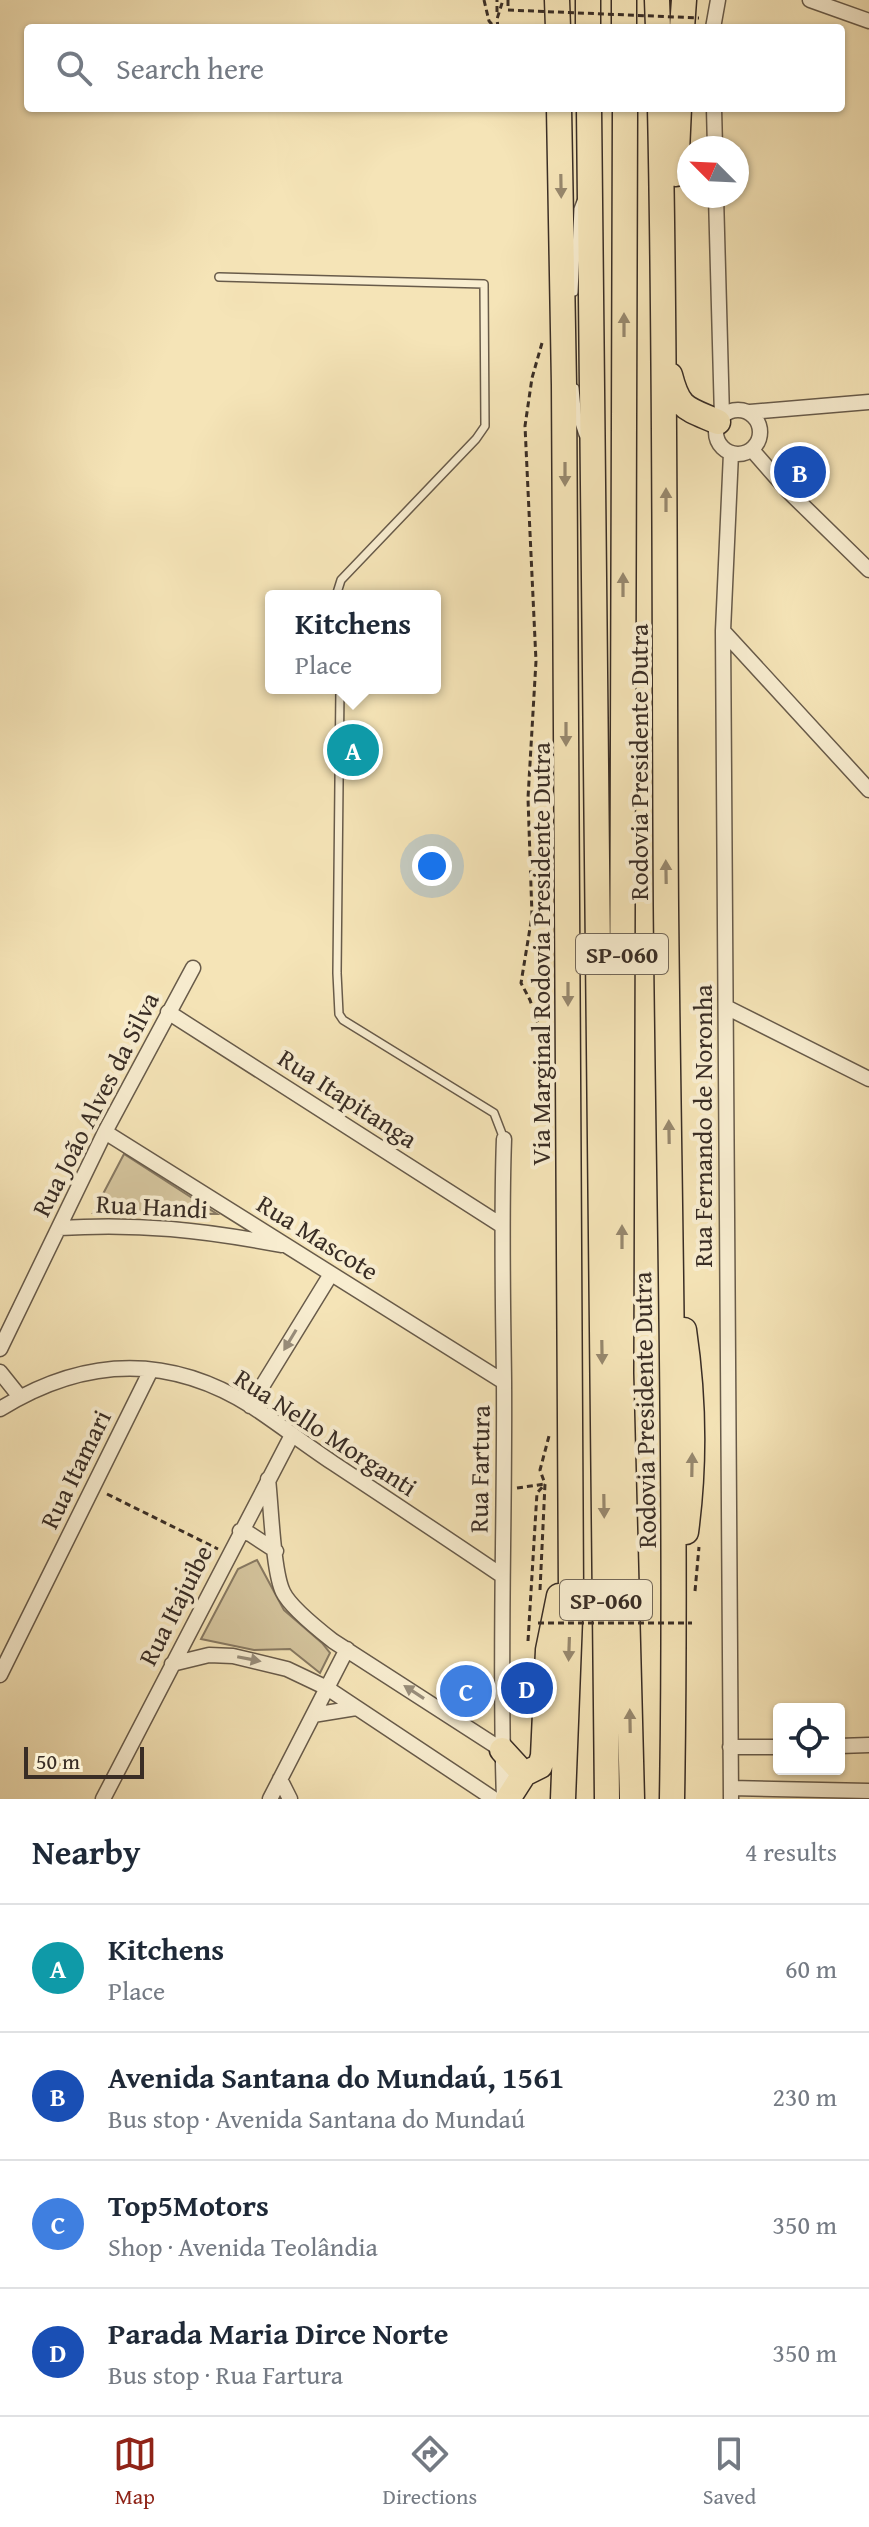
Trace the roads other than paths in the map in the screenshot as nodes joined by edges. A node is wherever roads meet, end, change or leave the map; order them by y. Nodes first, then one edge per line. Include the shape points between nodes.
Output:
1 (557, 0) edge
2 (588, 0) edge
3 (624, 0) edge
4 (657, 0) edge
5 (718, 0) edge
6 (810, 0) edge
7 (869, 21) edge
8 (558, 24) edge
9 (588, 24) edge
10 (624, 24) edge
11 (658, 24) edge
12 (714, 24) edge
13 (559, 112) edge
14 (589, 112) edge
15 (625, 112) edge
16 (660, 112) edge
17 (679, 112) edge
18 (714, 112) edge
19 (715, 136) edge
20 (589, 176) junction
21 (716, 208) edge
22 (663, 227) junction
23 (219, 277) dead end
24 (573, 305) dead end
25 (572, 320) dead end
26 (662, 340) junction
27 (573, 366) dead end
28 (574, 380) dead end
29 (869, 402) edge
30 (750, 412) junction
31 (720, 420) junction
32 (752, 450) junction
33 (731, 453) junction
34 (592, 471) junction
35 (869, 570) edge
36 (338, 590) edge
37 (723, 631) junction
38 (340, 694) edge
39 (869, 790) edge
40 (193, 968) dead end
41 (726, 1007) junction
42 (168, 1012) junction
43 (869, 1079) edge
44 (105, 1132) junction
45 (504, 1139) joint
46 (501, 1225) junction
47 (59, 1228) junction
48 (289, 1246) junction
49 (331, 1274) junction
50 (0, 1349) edge
51 (151, 1370) junction
52 (0, 1372) edge
53 (504, 1382) junction
54 (20, 1397) junction
55 (250, 1406) junction
56 (0, 1409) edge
57 (292, 1435) junction
58 (268, 1479) junction
59 (240, 1531) junction
60 (571, 1543) junction
61 (276, 1551) junction
62 (501, 1575) junction
63 (347, 1649) junction
64 (172, 1664) junction
65 (0, 1675) edge
66 (327, 1688) junction
67 (356, 1708) junction
68 (313, 1715) junction
69 (869, 1745) edge
70 (845, 1746) edge
71 (730, 1747) junction
72 (773, 1747) edge
73 (502, 1750) junction
74 (524, 1774) junction
75 (280, 1779) junction
76 (869, 1791) edge
77 (731, 1794) edge
78 (565, 1795) edge
79 (103, 1799) edge
80 (270, 1799) edge
81 (290, 1799) edge
82 (494, 1799) edge
83 (506, 1799) edge
84 (607, 1799) edge
85 (632, 1799) edge
86 (672, 1799) edge

1 - 8 highway
2 - 9 highway
3 - 10 highway
4 - 11 highway
5 - 12 street
6 - 7 street
13 -> 60 highway, Via Marginal Rodovia Presidente Dutra
14 - 20 highway, Rodovia Presidente Dutra / SP-060
85 -> 15 highway, Rodovia Presidente Dutra / SP-060 via 621,1373
16 - 22 highway, Rodovia Presidente Dutra / SP-060
17 - 22 highway via 676,176
18 - 19 street
20 - 24 lane via 578,209
20 - 34 highway, Rodovia Presidente Dutra / SP-060
21 - 31 street
22 - 26 highway, Rodovia Presidente Dutra / SP-060
23 - 36 lane via 484,284 485,426 341,580
25 - 27 lane
26 - 31 highway via 675,396 681,404
86 -> 26 highway, Rodovia Presidente Dutra / SP-060 via 693,1409 669,1210
28 - 34 lane
29 - 30 street
30 - 31 street via 732,410
30 - 32 street via 761,434
31 - 33 street via 718,441
32 - 33 street
32 - 35 street
33 - 37 street, Rua Fernando de Noronha
34 -> 84 highway, Rodovia Presidente Dutra / SP-060
37 - 39 street
37 - 41 street, Rua Fernando de Noronha
38 - 45 lane via 339,1014 494,1113
40 - 42 street, Rua João Alves da Silva
41 - 43 street
41 - 71 street, Rua Fernando de Noronha
42 - 44 street, Rua João Alves da Silva
42 - 46 street, Rua Itapitanga
44 - 47 street, Rua João Alves da Silva
44 - 48 street, Rua Mascote
45 - 46 street, Rua Fartura
46 - 53 street, Rua Fartura
47 - 48 street, Rua Handi via 192,1230
47 - 50 street, Rua João Alves da Silva
48 - 49 street, Rua Mascote
49 - 53 street, Rua Mascote
49 -> 55 street
51 - 54 street, Rua Nello Morganti via 85,1371
51 - 55 street, Rua Nello Morganti via 193,1378
51 - 65 street, Rua Itamari
52 - 54 street
53 - 62 street, Rua Fartura
54 - 56 street, Rua Nello Morganti
55 - 57 street, Rua Nello Morganti
57 - 58 street, Rua Itajuibe
57 - 62 street, Rua Nello Morganti
58 - 59 street, Rua Itajuibe
58 - 61 street
59 - 61 street
59 - 64 street, Rua Itajuibe
60 - 74 highway via 548,1650 543,1756 540,1766
60 -> 78 highway, Via Marginal Rodovia Presidente Dutra
61 - 63 street via 283,1593 319,1630
62 - 73 street, Rua Fartura
63 - 66 street
73 -> 63 street
64 -> 66 street via 209,1655 233,1656 287,1669
64 - 79 street, Rua Itajuibe
66 - 67 street
66 - 68 street
67 - 68 street
67 - 82 street
68 - 75 street
69 - 70 street
71 - 72 street
71 - 77 street, Rua Fernando de Noronha
73 - 74 highway
73 - 83 street, Rua Fartura
74 - 83 highway
75 - 80 street
75 - 81 street
76 - 77 street

